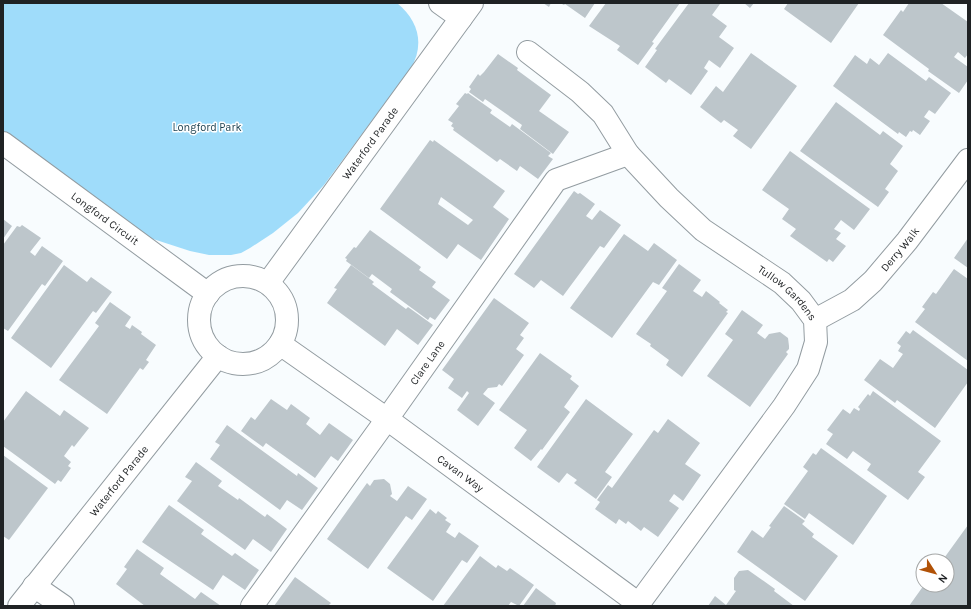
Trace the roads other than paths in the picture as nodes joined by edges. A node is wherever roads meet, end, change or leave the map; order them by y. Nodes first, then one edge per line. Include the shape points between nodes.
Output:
1 (440, 3) edge
2 (466, 10) edge
3 (528, 52) dead end
4 (3, 143) edge
5 (628, 154) junction
6 (968, 160) edge
7 (268, 283) junction
8 (208, 294) junction
9 (815, 320) junction
10 (280, 344) junction
11 (218, 356) junction
12 (387, 419) junction
13 (34, 586) junction
14 (638, 605) edge
15 (19, 606) edge
16 (63, 606) edge
17 (252, 606) edge

1 - 2 street
2 - 7 street, Waterford Parade
3 - 5 street, Tullow Gardens via 580,92 603,114
4 - 8 street, Longford Circuit
5 - 9 street, Tullow Gardens via 703,230 782,283 801,301
5 - 12 street, Clare Lane via 556,180
6 - 9 street, Derry Walk via 907,241 873,281 852,300
7 - 8 street via 249,276 233,277 219,283
7 - 10 street via 279,294 286,307 287,322
8 - 11 street via 200,315 201,331 207,345
9 - 14 street, Tullow Gardens via 816,342 808,369 784,406
10 - 11 street via 270,355 256,362 241,364
10 - 12 street, Cavan Way
11 - 13 street, Waterford Parade
12 - 14 street, Cavan Way
12 - 17 street, Clare Lane
13 - 15 street, Waterford Parade
13 - 16 street

